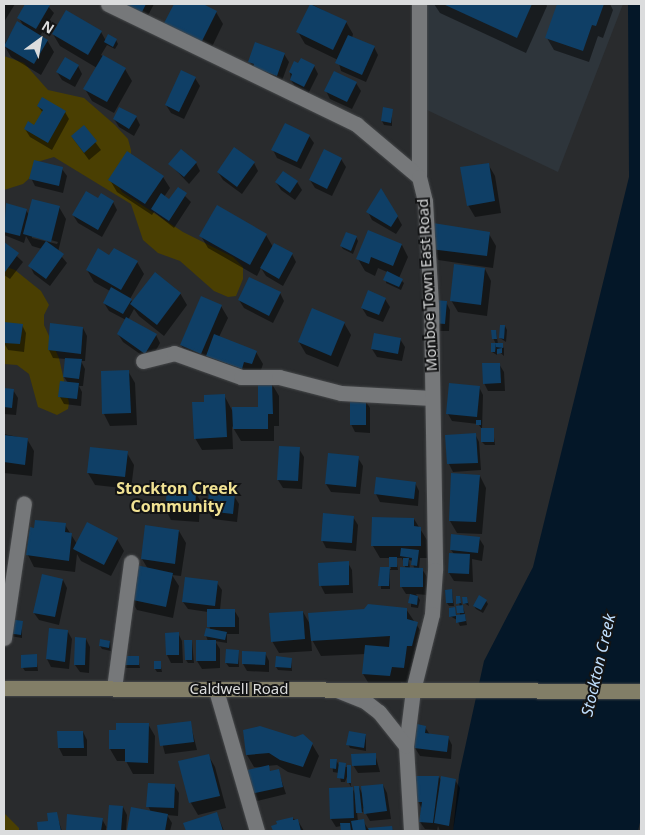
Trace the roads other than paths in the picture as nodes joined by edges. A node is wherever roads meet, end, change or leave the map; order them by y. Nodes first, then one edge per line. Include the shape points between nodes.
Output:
1 (108, 4) edge
2 (419, 4) edge
3 (419, 177) junction
4 (143, 361) dead end
5 (432, 398) junction
6 (24, 503) dead end
7 (131, 562) dead end
8 (4, 638) edge
9 (4, 688) edge
10 (114, 688) junction
11 (336, 689) junction
12 (216, 690) junction
13 (413, 690) junction
14 (641, 691) edge
15 (406, 746) junction
16 (257, 831) edge
17 (410, 831) edge

1 - 3 street, Monboe Town East Road via 356,124
2 - 3 street
3 - 5 street, Monboe Town East Road via 425,201
4 - 5 street via 174,353 241,378 279,377 341,393
5 - 13 street, Monboe Town East Road via 434,587 432,614
6 - 8 street
7 - 10 street
9 - 10 main road, Caldwell Road
10 - 12 main road, Caldwell Road
11 - 12 main road, Caldwell Road
11 - 13 main road, Caldwell Road
11 - 15 street via 366,702 379,712
12 - 16 street
13 - 14 main road, Caldwell Road
13 - 15 street, Monboe Town East Road
15 - 17 street, Monboe Town East Road

